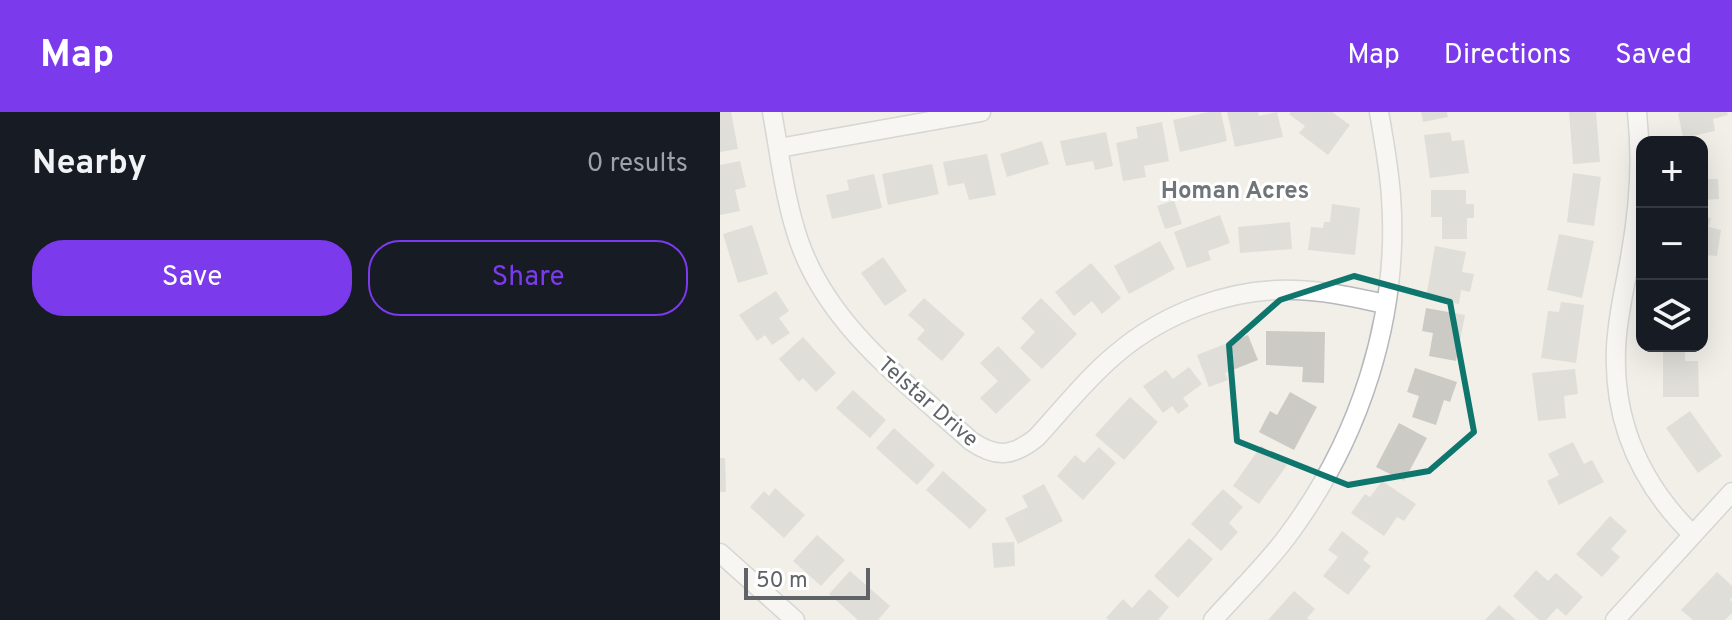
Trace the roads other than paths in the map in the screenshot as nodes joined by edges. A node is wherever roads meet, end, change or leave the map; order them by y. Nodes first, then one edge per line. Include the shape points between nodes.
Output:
1 (772, 112) edge
2 (981, 112) edge
3 (1379, 112) edge
4 (1637, 112) edge
5 (779, 148) junction
6 (1386, 304) junction
7 (1732, 492) edge
8 (1693, 535) junction
9 (720, 553) edge
10 (795, 620) edge
11 (1213, 620) edge
12 (1615, 620) edge

1 - 5 street, Telstar Drive
2 - 5 street
3 - 6 street via 1391,198
4 - 8 street via 1639,169 1618,325 1617,389 1625,429 1644,472
5 - 6 street, Telstar Drive via 799,243 839,316 971,441 991,452 1026,446 1124,348 1164,321 1207,304 1279,289
6 - 11 street via 1361,403 1328,474 1284,540
7 - 8 street
8 - 12 street
9 - 10 street

